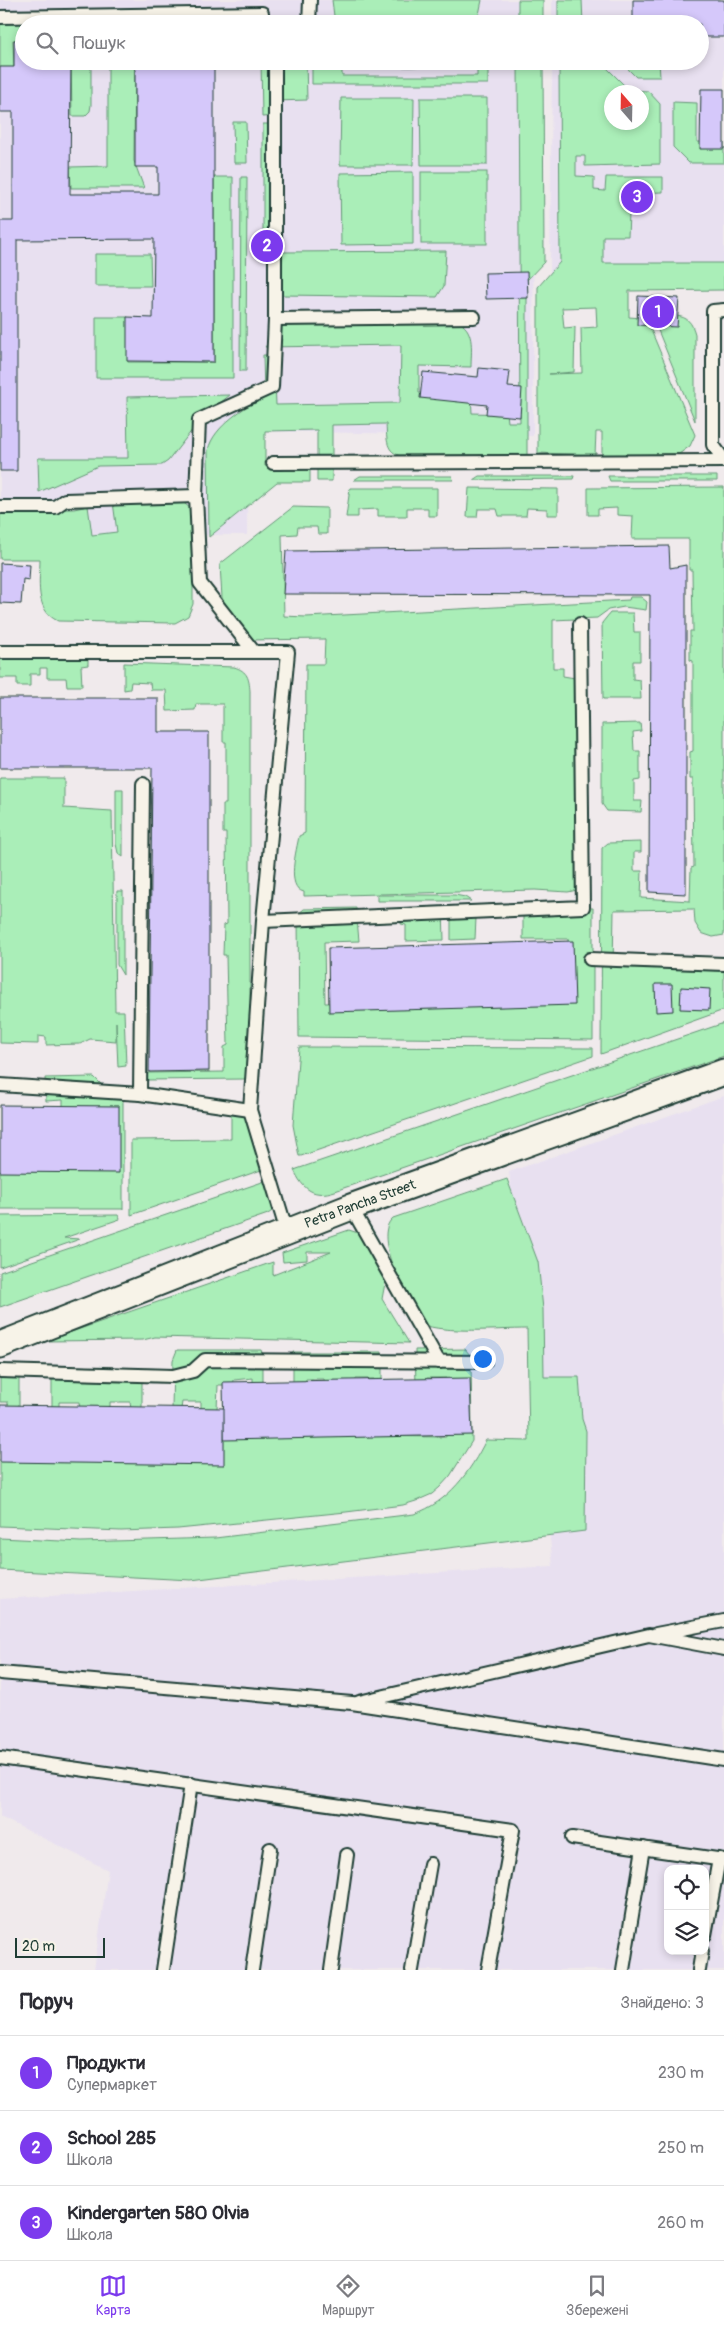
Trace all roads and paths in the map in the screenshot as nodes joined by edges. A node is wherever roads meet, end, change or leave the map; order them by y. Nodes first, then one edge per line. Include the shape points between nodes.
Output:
1 (310, 0) edge
2 (131, 15) edge
3 (262, 15) edge
4 (309, 15) edge
5 (0, 17) edge
6 (15, 17) edge
7 (275, 70) edge
8 (724, 310) edge
9 (474, 317) dead end
10 (275, 319) junction
11 (724, 460) edge
12 (273, 463) dead end
13 (196, 496) junction
14 (0, 507) edge
15 (580, 624) dead end
16 (0, 652) edge
17 (254, 652) junction
18 (143, 784) dead end
19 (263, 921) junction
20 (590, 959) dead end
21 (724, 964) edge
22 (724, 1072) edge
23 (0, 1085) edge
24 (140, 1094) junction
25 (250, 1110) junction
26 (351, 1207) junction
27 (287, 1232) junction
28 (0, 1345) edge
29 (439, 1362) junction
30 (485, 1362) dead end
31 (0, 1371) edge
32 (724, 1621) edge
33 (649, 1635) junction
34 (724, 1649) edge
35 (0, 1673) edge
36 (352, 1703) junction
37 (0, 1758) edge
38 (724, 1760) edge
39 (191, 1784) junction
40 (572, 1838) dead end
41 (642, 1848) junction
42 (270, 1850) dead end
43 (347, 1855) dead end
44 (721, 1860) edge
45 (430, 1864) dead end
46 (709, 1916) edge
47 (701, 1955) edge
48 (163, 1970) edge
49 (252, 1970) edge
50 (331, 1970) edge
51 (412, 1970) edge
52 (488, 1970) edge
53 (623, 1970) edge
54 (699, 1970) edge

1 - 4 lane
2 - 3 lane
5 - 6 lane
7 - 10 lane
8 - 11 lane via 713,311 713,445
9 - 10 lane
10 - 13 lane via 272,387 199,420
11 - 12 lane
13 - 14 lane via 65,500 55,507
13 - 17 lane via 200,583
15 - 19 lane via 583,908
16 - 17 lane
17 - 19 lane via 288,652
18 - 24 lane
19 - 25 lane
20 - 21 lane
22 - 26 street, Petra Pancha Street
23 - 24 lane
24 - 25 lane
25 - 27 lane
26 - 27 street, Petra Pancha Street
26 - 29 lane
27 - 28 street, Petra Pancha Street
29 - 30 lane
29 - 31 lane via 205,1360 193,1371 173,1376
32 - 33 lane
33 - 34 lane
33 - 36 lane
35 - 36 lane
36 - 38 lane
37 - 39 lane
39 - 48 lane
39 - 52 lane via 513,1830
40 - 41 lane
41 - 44 lane
41 - 53 lane
42 - 49 lane
43 - 50 lane
44 - 46 lane
45 - 51 lane
47 - 54 lane

